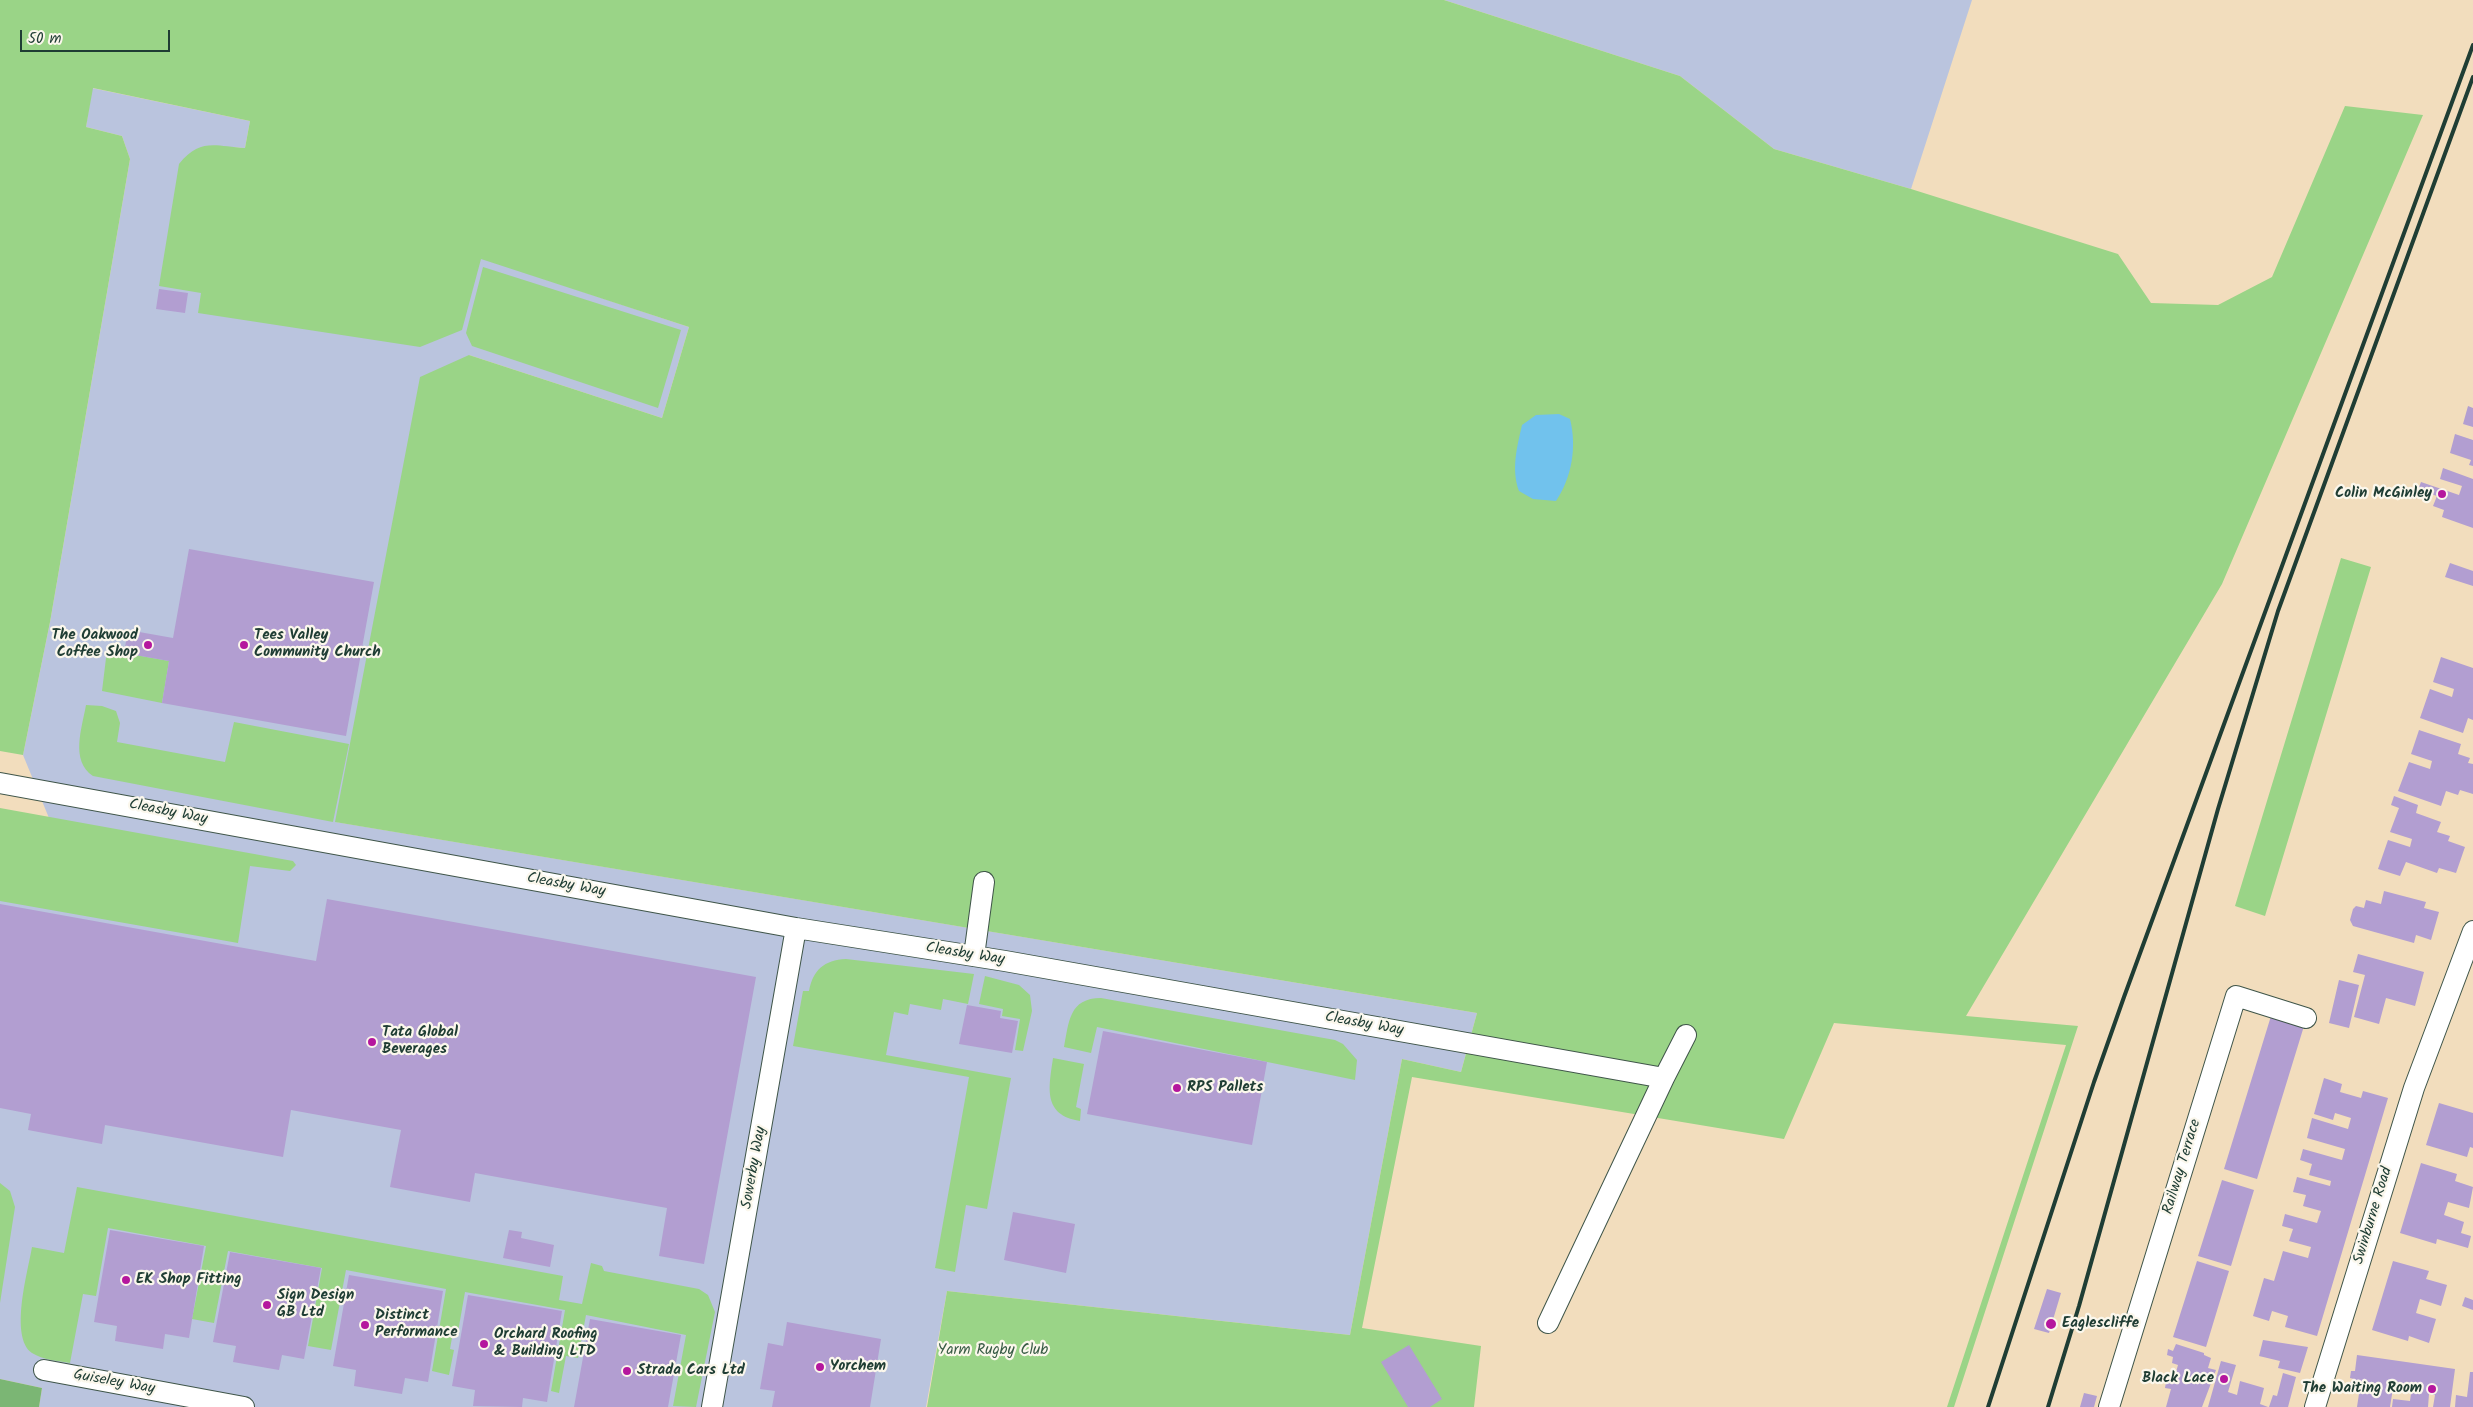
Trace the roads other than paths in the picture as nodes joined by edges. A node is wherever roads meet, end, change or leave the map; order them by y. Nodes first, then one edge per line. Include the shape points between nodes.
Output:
1 (0, 782) edge
2 (984, 882) dead end
3 (796, 928) junction
4 (2473, 931) edge
5 (974, 956) junction
6 (2306, 1018) dead end
7 (1686, 1035) dead end
8 (1664, 1078) junction
9 (1548, 1323) dead end
10 (44, 1370) dead end
11 (244, 1407) edge
12 (712, 1407) edge
13 (2109, 1407) edge
14 (2315, 1407) edge

1 - 3 street, Cleasby Way
2 - 5 street
3 - 5 street, Cleasby Way
3 - 12 street, Sowerby Way
4 - 14 street, Swinburne Road via 2414,1088
5 - 8 street, Cleasby Way
6 - 13 street, Railway Terrace via 2236,996
7 - 8 street
8 - 9 street
10 - 11 street, Guiseley Way

